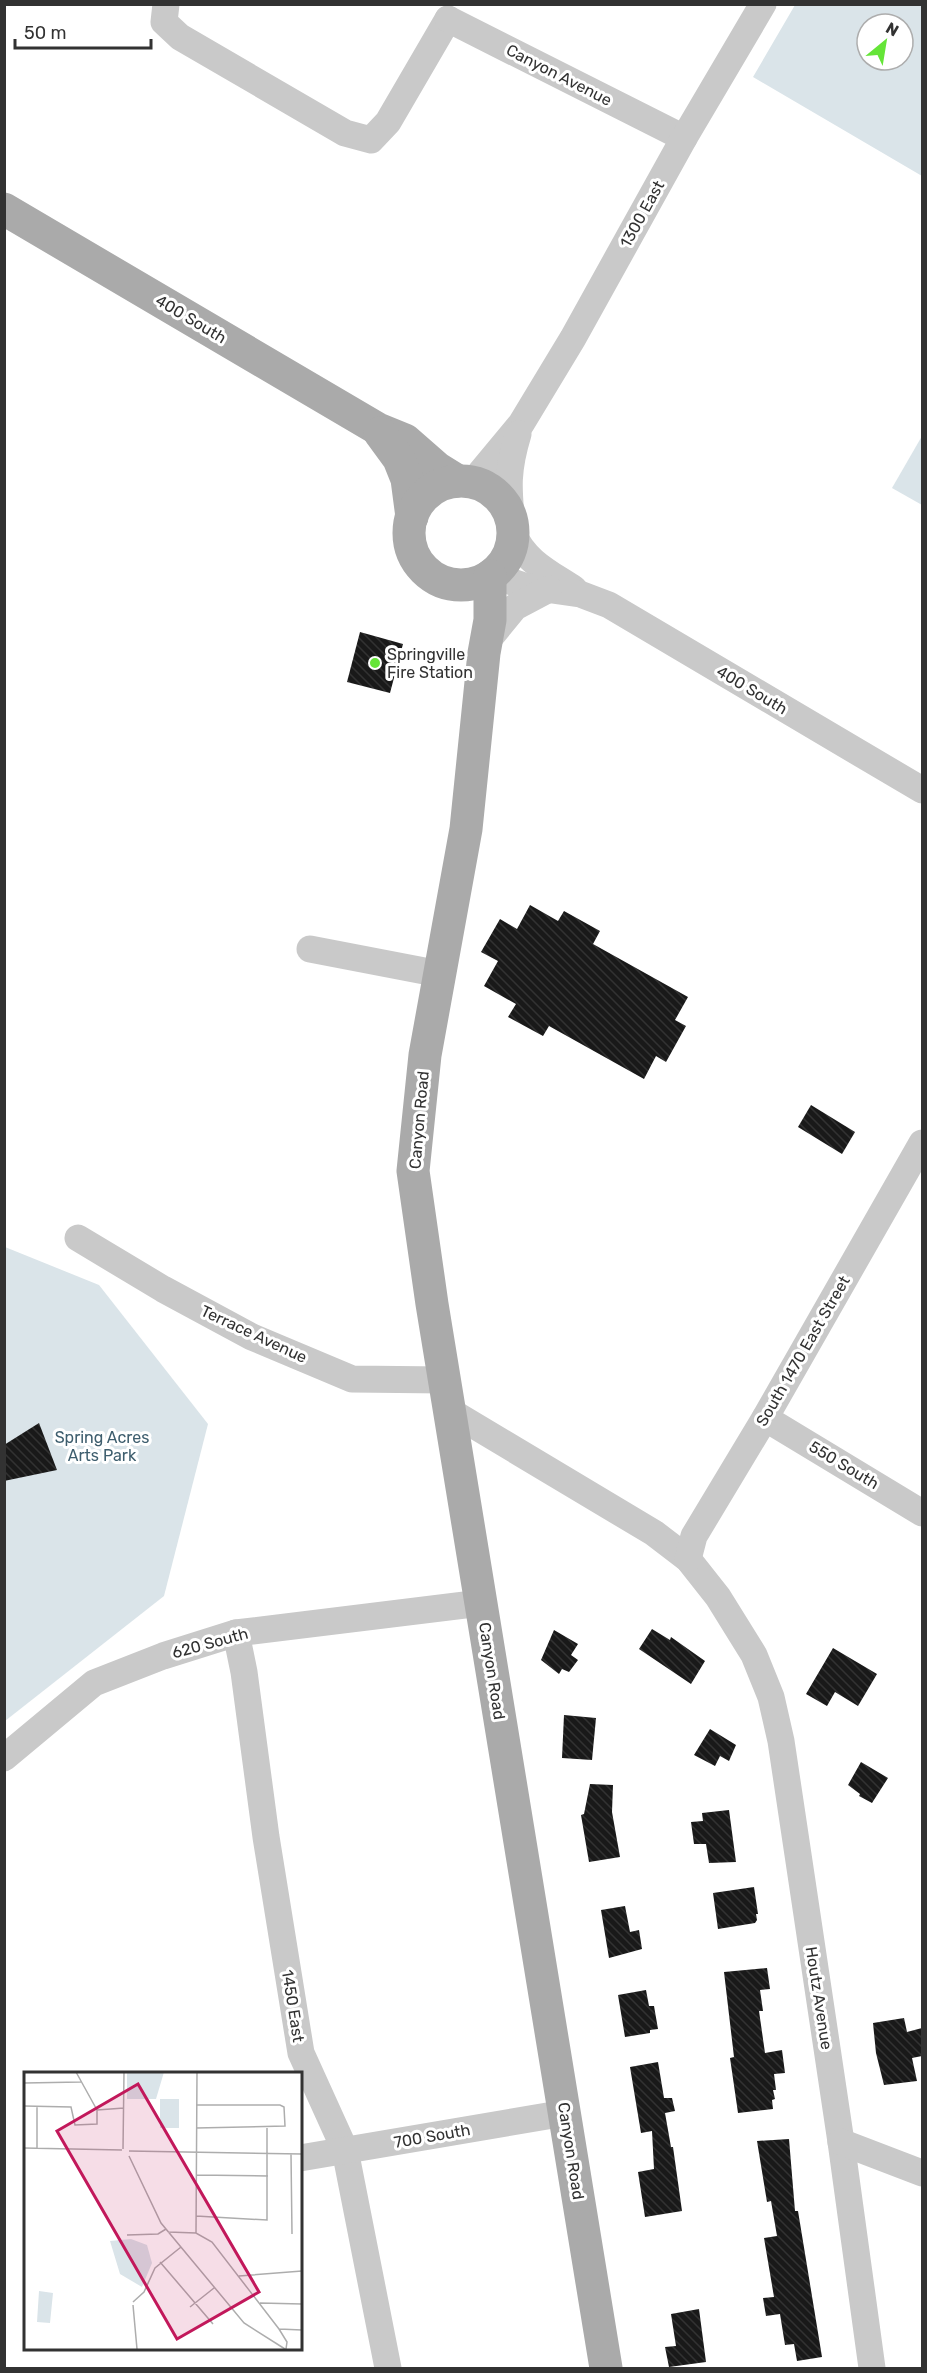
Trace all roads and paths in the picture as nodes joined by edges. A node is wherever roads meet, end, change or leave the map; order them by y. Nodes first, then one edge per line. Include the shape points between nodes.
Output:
1 (166, 4) edge
2 (763, 4) edge
3 (448, 12) edge
4 (684, 138) junction
5 (4, 209) edge
6 (521, 424) junction
7 (378, 429) junction
8 (465, 482) junction
9 (412, 517) junction
10 (513, 529) junction
11 (491, 576) junction
12 (436, 579) junction
13 (549, 589) junction
14 (580, 594) junction
15 (486, 647) junction
16 (922, 790) edge
17 (310, 949) dead end
18 (440, 974) junction
19 (922, 1143) edge
20 (78, 1238) dead end
21 (447, 1396) junction
22 (765, 1418) junction
23 (922, 1513) edge
24 (688, 1559) junction
25 (481, 1603) junction
26 (236, 1634) junction
27 (4, 1758) edge
28 (565, 2113) junction
29 (841, 2142) junction
30 (345, 2151) junction
31 (302, 2158) edge
32 (922, 2173) edge
33 (388, 2368) edge
34 (606, 2368) edge
35 (872, 2368) edge

1 - 3 street via 164,22 180,37 345,133 371,140 388,122
2 - 4 street, 1300 East
3 - 4 street, Canyon Avenue
4 - 6 street, 1300 East
5 - 7 main road, 400 South
6 - 8 street, 1300 East
6 - 10 street, 1300 East via 507,483
7 - 8 main road, 400 South via 405,440 437,468
7 - 9 main road, 400 South via 399,459 407,479
8 - 9 main road via 431,491
8 - 10 main road via 483,486 500,499
9 - 12 main road via 409,531 416,559
10 - 11 main road via 511,549
10 - 14 street, 400 South via 518,547 529,559
11 - 12 main road via 463,585
11 - 13 street, 400 South
11 - 15 main road, Canyon Road
12 - 15 main road via 466,612 477,644
13 - 14 street, 400 South
13 - 15 street via 516,607
14 - 16 street, 400 South via 609,605
15 - 18 main road, Canyon Road via 466,829
17 - 18 street
18 - 21 main road, Canyon Road via 425,1055 413,1171
19 - 22 street, South 1470 East Street
20 - 21 street, Terrace Avenue via 252,1337 352,1379
21 - 24 street
21 - 25 main road, Canyon Road
22 - 23 street, 550 South
22 - 24 street, South 1470 East Street via 694,1536
24 - 29 street, Houtz Avenue via 743,1635 763,1676 782,1741
25 - 26 street, 620 South
25 - 28 main road, Canyon Road
26 - 27 street, 620 South via 163,1656 94,1683
26 - 30 street, 1450 East via 301,2053
28 - 30 street, 700 South
28 - 34 main road, Canyon Road
29 - 32 street
29 - 35 street, Houtz Avenue
30 - 31 street, 700 South
30 - 33 street, 1450 East

